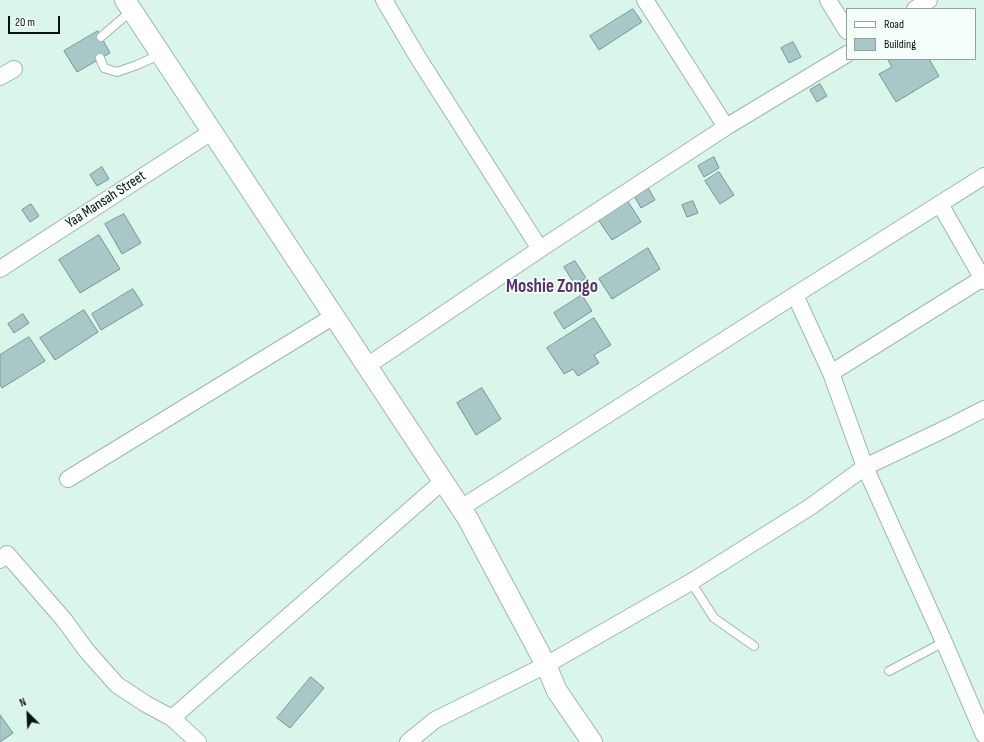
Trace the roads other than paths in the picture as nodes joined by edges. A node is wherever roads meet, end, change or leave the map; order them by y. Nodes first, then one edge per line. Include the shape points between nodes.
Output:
1 (384, 0) edge
2 (645, 0) edge
3 (828, 0) edge
4 (929, 0) edge
5 (128, 5) edge
6 (917, 8) edge
7 (846, 29) edge
8 (101, 37) dead end
9 (161, 54) junction
10 (846, 55) edge
11 (100, 58) dead end
12 (14, 69) dead end
13 (0, 77) edge
14 (726, 127) junction
15 (213, 131) junction
16 (984, 176) edge
17 (940, 204) junction
18 (540, 249) junction
19 (0, 270) edge
20 (983, 279) edge
21 (795, 295) junction
22 (334, 316) junction
23 (367, 366) junction
24 (832, 372) junction
25 (984, 409) edge
26 (865, 466) junction
27 (68, 479) dead end
28 (443, 481) junction
29 (461, 508) junction
30 (2, 553) edge
31 (691, 582) junction
32 (944, 642) junction
33 (754, 646) dead end
34 (546, 665) junction
35 (889, 671) dead end
36 (172, 718) junction
37 (984, 735) edge
38 (198, 742) edge
39 (408, 742) edge
40 (592, 742) edge

1 - 18 street via 421,63
2 - 14 street
3 - 7 street
4 - 6 street
5 - 8 lane
5 - 9 street
9 - 11 lane via 117,72 104,68
9 - 15 street
10 - 14 street
12 - 13 street
14 - 18 street
15 - 19 street, Yaa Mansah Street
15 - 22 street
16 - 17 street
17 - 20 street
17 - 21 street
18 - 23 street
20 - 24 street
21 - 24 street
21 - 29 street
22 - 23 street
22 - 27 street
23 - 28 street
24 - 26 street
25 - 26 street
26 - 31 street via 810,506
26 - 32 street
28 - 29 street
28 - 36 street
29 - 34 street
30 - 36 street via 66,621 86,650 117,685
31 - 33 lane via 714,618
31 - 34 street
32 - 35 lane
32 - 37 street
34 - 39 street via 435,720
34 - 40 street via 557,691
36 - 38 street

